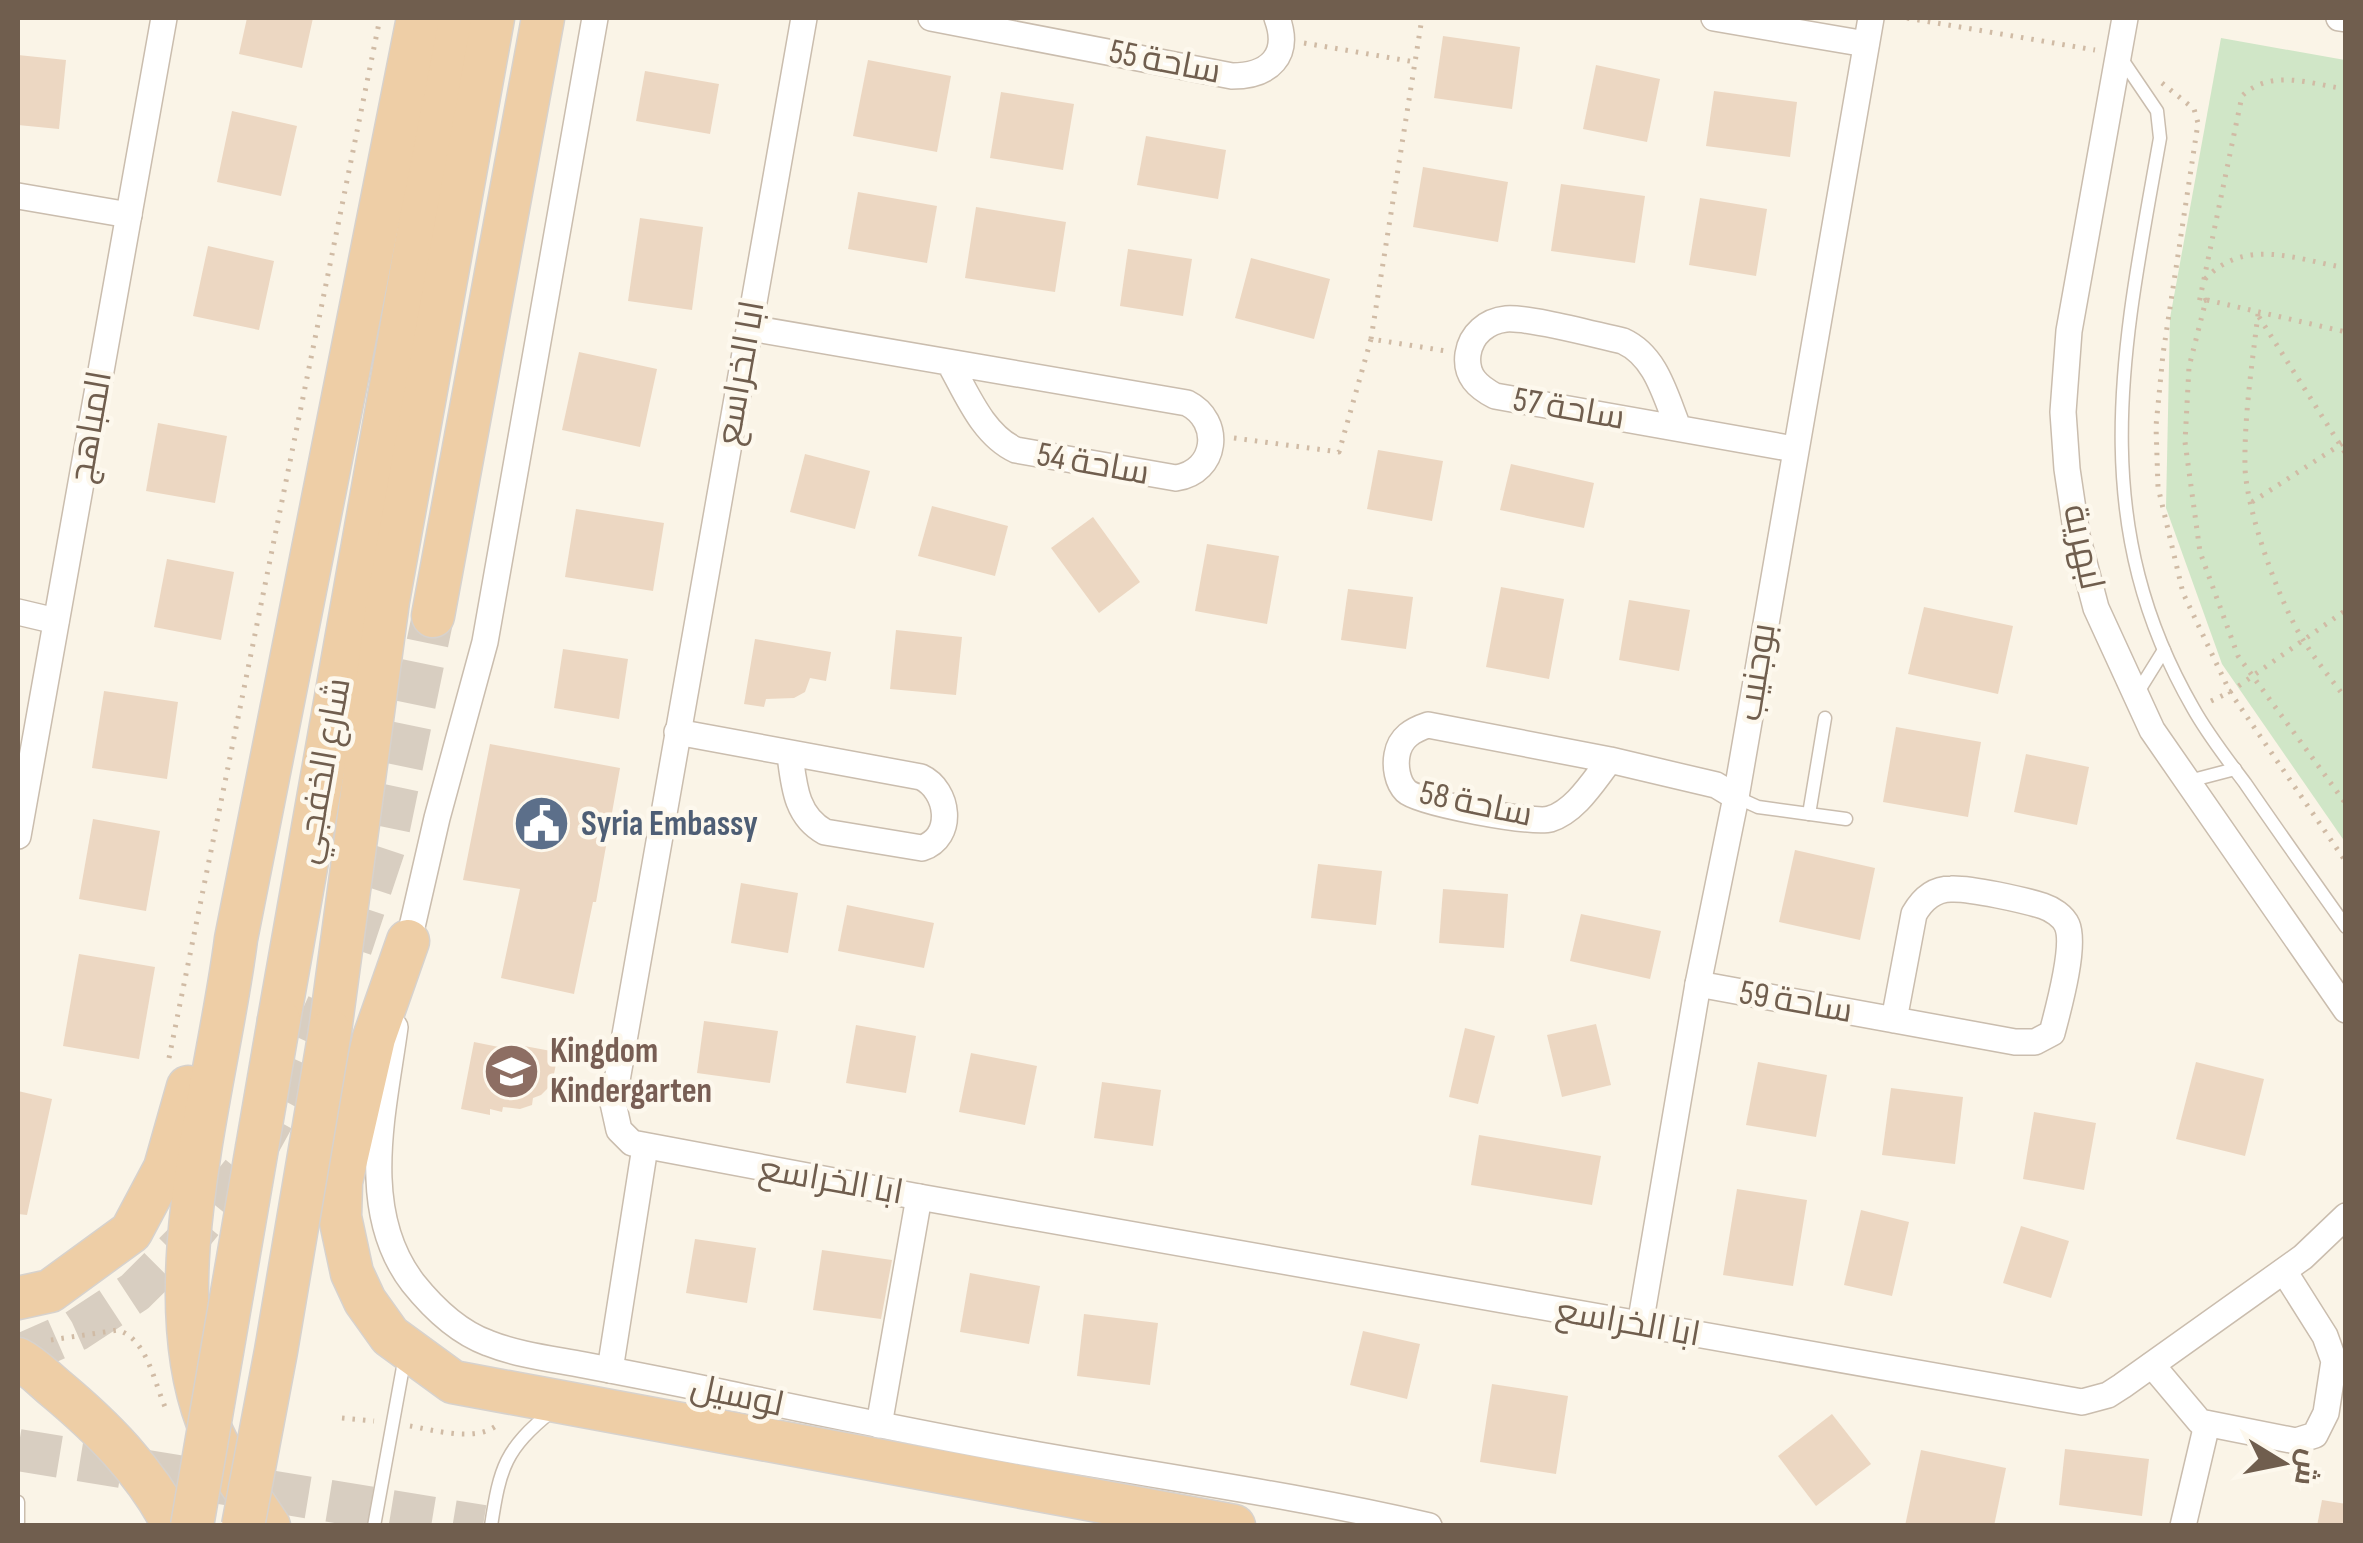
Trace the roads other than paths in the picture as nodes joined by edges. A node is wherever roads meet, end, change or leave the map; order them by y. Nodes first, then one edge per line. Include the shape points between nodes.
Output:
1 (164, 18) edge
2 (418, 18) edge
3 (456, 18) edge
4 (494, 18) edge
5 (544, 18) edge
6 (594, 18) edge
7 (804, 18) edge
8 (931, 18) edge
9 (1714, 18) edge
10 (1871, 18) edge
11 (2125, 18) edge
12 (1748, 21) edge
13 (1013, 25) edge
14 (1279, 28) edge
15 (1866, 44) junction
16 (2118, 54) junction
17 (24, 202) edge
18 (129, 215) junction
19 (750, 328) junction
20 (950, 364) junction
21 (1678, 428) junction
22 (1794, 449) junction
23 (18, 612) edge
24 (433, 616) tunnel mouth
25 (56, 621) junction
26 (2164, 650) junction
27 (2134, 697) junction
28 (1825, 718) dead end
29 (677, 732) junction
30 (790, 755) junction
31 (1610, 760) junction
32 (2235, 770) junction
33 (2189, 780) junction
34 (1736, 797) junction
35 (1809, 814) junction
36 (1846, 819) dead end
37 (18, 836) edge
38 (2346, 926) edge
39 (236, 939) junction
40 (408, 941) junction
41 (1698, 984) junction
42 (2346, 1010) edge
43 (1894, 1020) junction
44 (646, 1147) junction
45 (919, 1197) junction
46 (2346, 1216) edge
47 (2346, 1240) edge
48 (2293, 1264) junction
49 (18, 1298) edge
50 (1640, 1325) junction
51 (31, 1349) edge
52 (406, 1350) junction
53 (2152, 1365) junction
54 (610, 1370) junction
55 (562, 1403) junction
56 (2207, 1424) junction
57 (879, 1425) junction
58 (18, 1502) edge
59 (18, 1522) edge
60 (174, 1526) edge
61 (192, 1526) edge
62 (243, 1526) edge
63 (269, 1526) edge
64 (374, 1526) edge
65 (491, 1526) edge
66 (1234, 1526) edge
67 (1429, 1526) edge
68 (2183, 1526) edge

1 - 18 street, المباهج
2 - 39 highway
3 - 61 highway, شارع الخفجي, bridge
4 - 62 highway, شارع الخفجي, bridge via 388,602 330,1030
5 - 24 highway
6 - 40 street via 486,642
7 - 19 street, ابا الخراسع
8 - 13 street, ساحة 55
9 - 12 street
10 - 15 street, بوجنيب
11 - 16 street, لبهرية
12 - 15 street
13 - 14 street, ساحة 55 via 1232,76 1268,70 1279,52
15 - 22 street, بوجنيب
16 - 26 lane via 2157,111 2160,138 2126,350 2120,431 2131,549
16 - 27 street, لبهرية via 2069,331 2063,412 2077,536 2096,608
17 - 18 street
18 - 25 street, المباهج
19 - 20 street
19 - 29 street, ابا الخراسع
20 - 20 street, ساحة 54 via 993,434 1016,450 1176,478 1195,472 1208,457 1212,435 1205,417 1187,403
21 - 21 street, ساحة 57 via 1648,360 1622,340 1508,318 1474,336 1470,375 1495,396
21 - 22 street, ساحة 57
22 - 34 street, بوجنيب
23 - 25 street
25 - 37 street, المباهج
26 - 27 lane
26 - 32 lane via 2193,710
27 - 33 street, لبهرية
28 - 35 lane
29 - 30 street
29 - 44 street, ابا الخراسع via 613,1102 619,1130
30 - 30 street via 801,811 812,825 922,848 939,835 943,798 932,782
31 - 31 street, ساحة 58 via 1570,808 1532,821 1423,800 1406,792 1396,774 1403,741 1428,725
31 - 34 street, ساحة 58
32 - 33 lane
32 - 38 lane
33 - 42 street, لبهرية
34 - 35 lane
34 - 41 street, بوجنيب
35 - 36 lane
39 - 49 highway via 165,1168 131,1232 50,1291
39 - 63 highway via 202,1142 188,1335 208,1423
40 - 52 highway via 374,1038 341,1182 340,1217 365,1302
40 - 54 street, لوسيل via 378,1177 394,1250 428,1302 476,1338
41 - 43 street, ساحة 59
41 - 50 street, بوجنيب
43 - 43 street, ساحة 59 via 1914,914 1933,893 1950,888 2046,907 2068,926 2056,1016 2046,1038 2016,1042
44 - 45 street, ابا الخراسع
44 - 54 street
45 - 50 street, ابا الخراسع
45 - 57 street
46 - 48 street, ابا الخراسع
47 - 48 street, ابا الخراسع
48 - 53 street, ابا الخراسع
48 - 56 street via 2331,1349 2322,1426 2296,1440
50 - 53 street, ابا الخراسع via 2082,1402 2108,1395
51 - 60 highway via 128,1457
52 - 55 highway via 452,1382
52 - 64 lane
53 - 56 street
54 - 57 street, لوسيل
55 - 65 lane via 522,1435 499,1474
55 - 66 highway
56 - 68 street
57 - 67 street, لوسيل
58 - 59 lane

